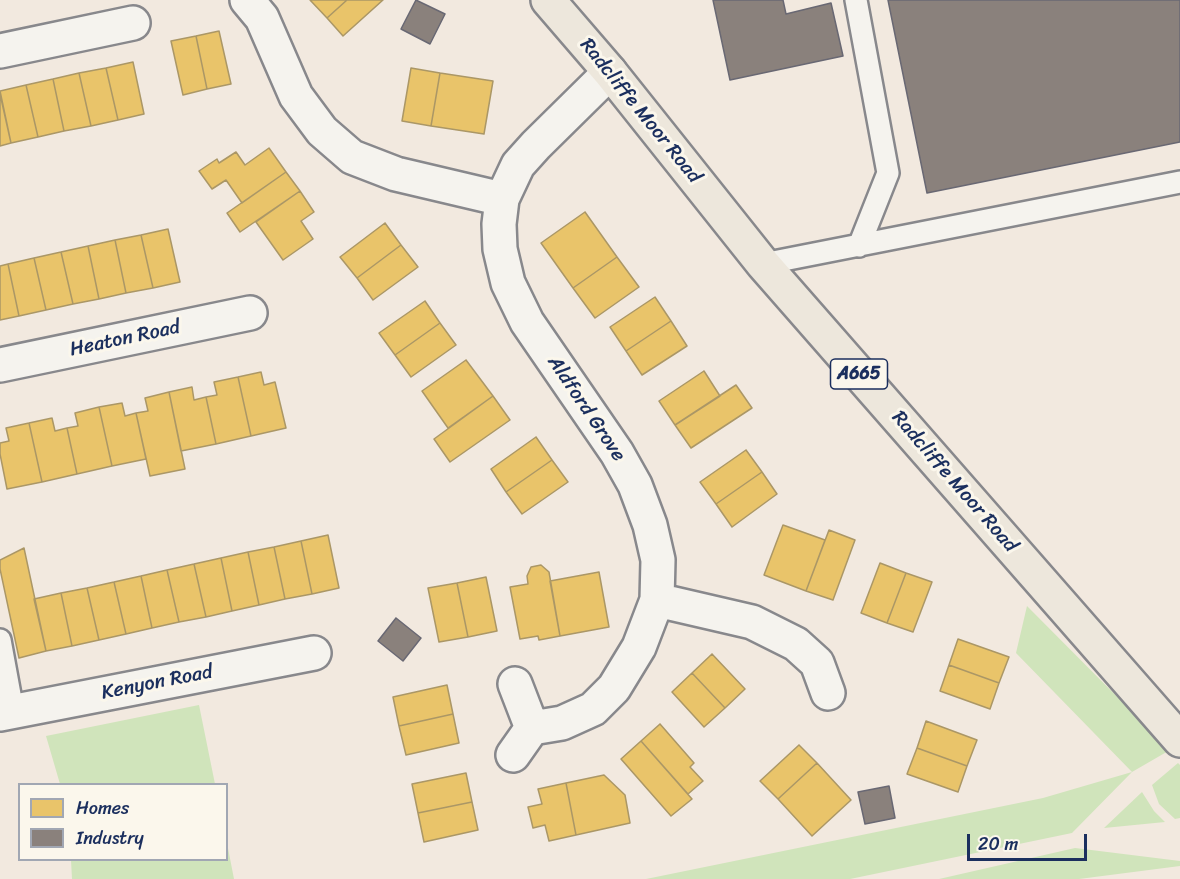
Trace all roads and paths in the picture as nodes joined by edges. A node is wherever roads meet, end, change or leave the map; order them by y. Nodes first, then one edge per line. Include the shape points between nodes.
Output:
1 (248, 0) edge
2 (548, 0) edge
3 (856, 0) edge
4 (133, 23) dead end
5 (0, 51) edge
6 (610, 72) junction
7 (1180, 182) edge
8 (502, 199) junction
9 (859, 246) junction
10 (763, 264) junction
11 (250, 313) dead end
12 (0, 365) edge
13 (657, 600) junction
14 (0, 640) edge
15 (314, 653) dead end
16 (515, 684) dead end
17 (828, 693) dead end
18 (7, 713) edge
19 (532, 728) junction
20 (1180, 740) edge
21 (513, 755) dead end

1 - 8 street via 261,18 296,96 322,131 352,157 396,174
2 - 6 main road, Radcliffe Moor Road / A665
3 - 9 lane via 888,173
4 - 5 street
6 - 8 street, Aldford Grove via 518,165
6 - 10 main road, Radcliffe Moor Road / A665
7 - 9 lane
8 - 13 street, Aldford Grove via 500,249 508,283 527,322 635,485 658,560
9 - 10 lane
10 - 20 main road, Radcliffe Moor Road / A665
11 - 12 street, Heaton Road
13 - 17 street via 752,622 796,645 817,663
13 - 19 street, Aldford Grove via 639,647 614,688 593,709 562,723
14 - 18 lane
15 - 18 street, Kenyon Road
16 - 19 street
19 - 21 street

